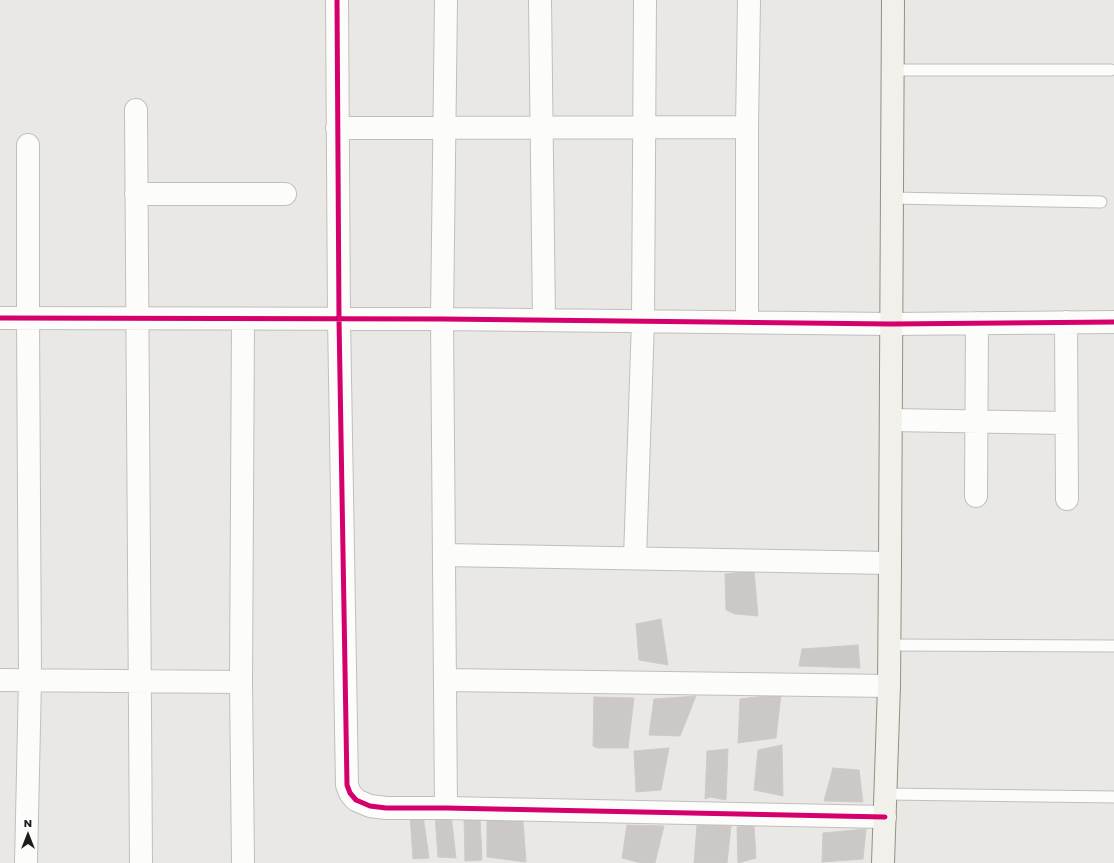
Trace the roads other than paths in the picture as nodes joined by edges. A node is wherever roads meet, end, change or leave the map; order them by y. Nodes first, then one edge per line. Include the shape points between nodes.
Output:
1 (337, 0) edge
2 (446, 0) edge
3 (540, 0) edge
4 (645, 0) edge
5 (750, 0) edge
6 (893, 0) edge
7 (892, 70) junction
8 (1111, 70) dead end
9 (136, 110) dead end
10 (747, 127) junction
11 (337, 128) junction
12 (444, 128) junction
13 (542, 128) junction
14 (644, 128) junction
15 (28, 145) dead end
16 (136, 194) junction
17 (285, 194) dead end
18 (892, 198) junction
19 (1101, 202) dead end
20 (0, 318) edge
21 (28, 318) junction
22 (137, 318) junction
23 (243, 318) junction
24 (339, 319) junction
25 (442, 319) junction
26 (544, 320) junction
27 (643, 320) junction
28 (747, 321) junction
29 (1066, 322) junction
30 (1114, 322) edge
31 (977, 323) junction
32 (891, 324) junction
33 (891, 420) junction
34 (976, 421) junction
35 (1066, 422) junction
36 (976, 496) dead end
37 (1068, 499) dead end
38 (444, 555) junction
39 (635, 558) junction
40 (890, 563) junction
41 (889, 645) junction
42 (1114, 646) edge
43 (0, 680) edge
44 (30, 680) junction
45 (445, 680) junction
46 (140, 681) junction
47 (241, 682) junction
48 (889, 686) junction
49 (886, 794) junction
50 (1114, 797) edge
51 (446, 808) junction
52 (885, 817) junction
53 (26, 863) edge
54 (141, 863) edge
55 (243, 863) edge
56 (883, 863) edge

1 - 11 street
2 - 12 street
3 - 13 street
4 - 14 street
5 - 10 street
6 - 7 street
7 - 8 lane
7 - 18 street
9 - 16 street
10 - 14 street
10 - 28 street
11 - 12 street
11 - 24 street
12 - 13 street
12 - 25 street
13 - 14 street
13 - 26 street
14 - 27 street
15 - 21 street
16 - 17 street
16 - 22 street
18 - 19 lane
18 - 32 street
20 - 21 street
21 - 22 street
21 - 44 street
22 - 23 street
22 - 46 street
23 - 24 street
23 - 47 street
24 - 25 street
24 - 51 street via 347,785 356,800 370,806
25 - 26 street
25 - 38 street
26 - 27 street
27 - 28 street
27 - 39 street
28 - 32 street
29 - 30 street
29 - 31 street
29 - 35 street
31 - 32 street
31 - 34 street
32 - 33 street
33 - 34 street
33 - 40 street
34 - 35 street
34 - 36 street
35 - 37 street
38 - 39 street
38 - 45 street
39 - 40 street
40 - 41 street
41 - 42 lane
41 - 48 street
43 - 44 street
44 - 46 street
44 - 53 street
45 - 48 street
45 - 51 street
46 - 47 street
46 - 54 street
47 - 55 street
48 - 49 street
49 - 50 lane
49 - 52 street
51 - 52 street
52 - 56 street

